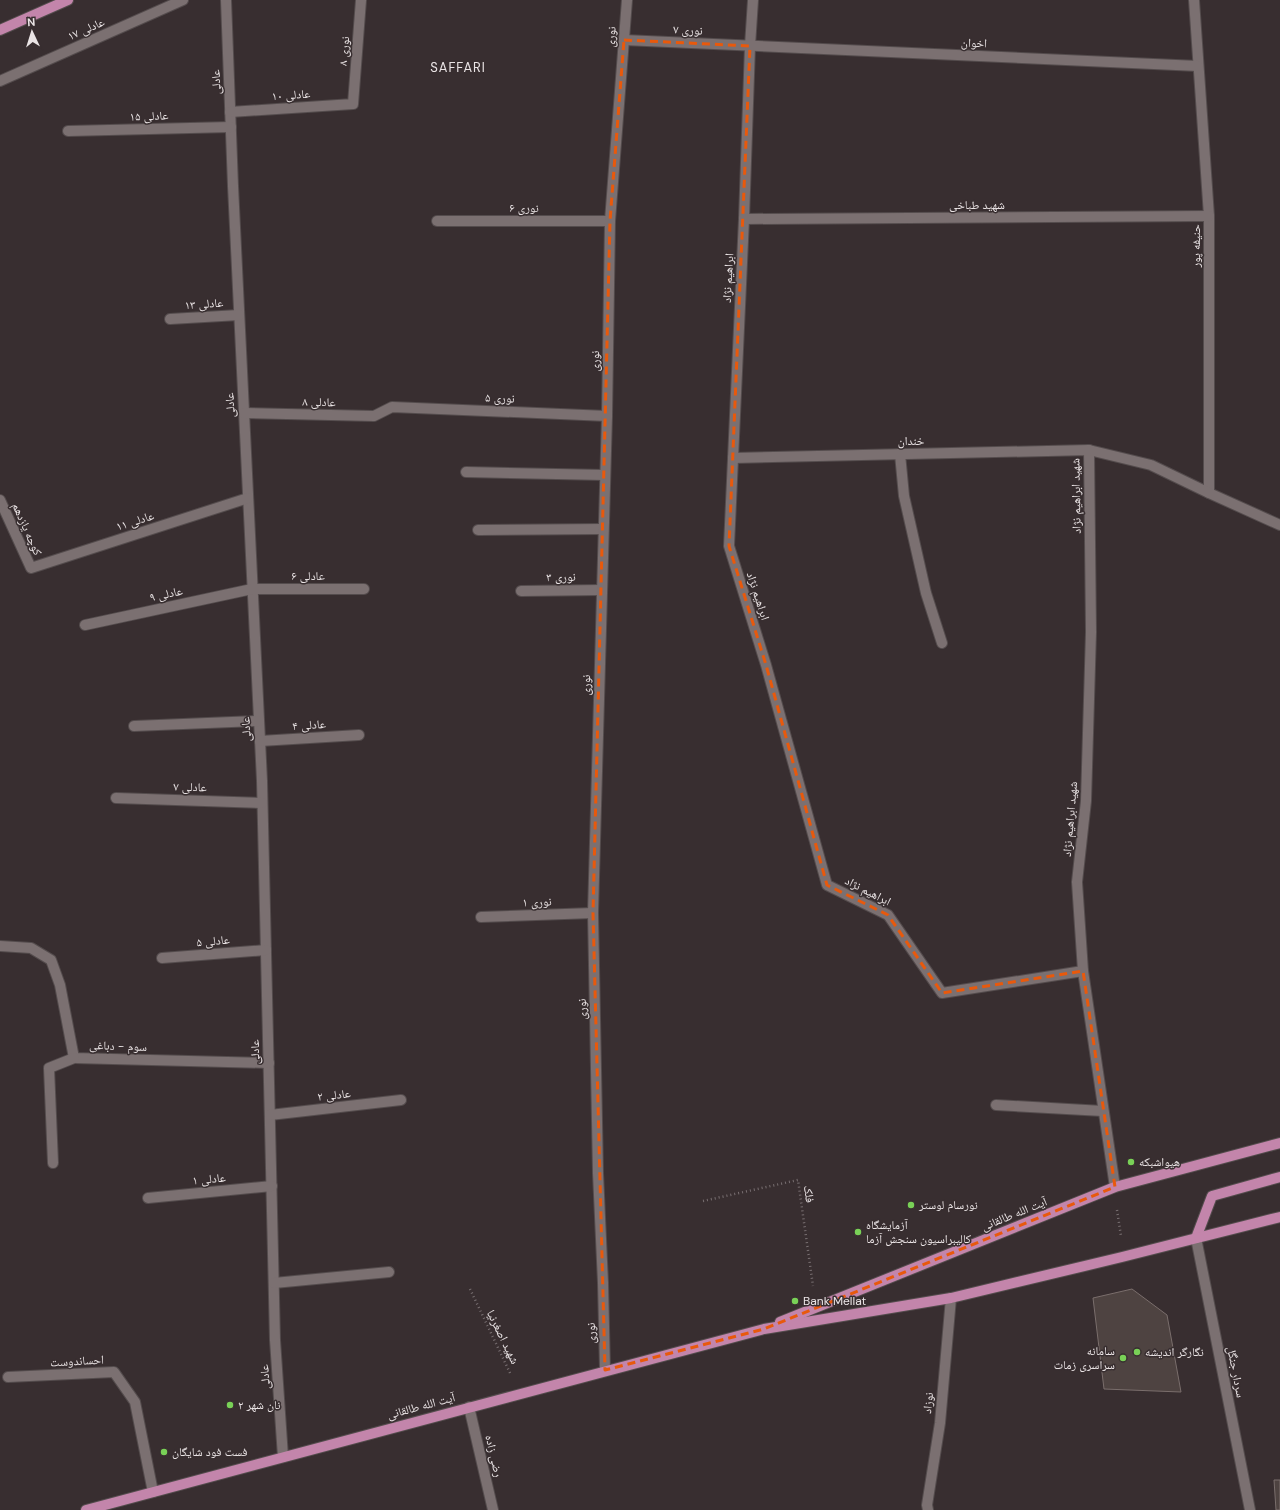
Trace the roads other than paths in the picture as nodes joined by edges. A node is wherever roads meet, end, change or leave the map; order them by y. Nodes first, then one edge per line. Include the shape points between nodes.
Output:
1 (68, 0) edge
2 (183, 0) edge
3 (226, 0) edge
4 (361, 0) edge
5 (627, 0) edge
6 (753, 0) edge
7 (1194, 0) edge
8 (0, 30) edge
9 (624, 40) junction
10 (750, 46) junction
11 (1198, 66) junction
12 (0, 81) edge
13 (353, 104) joint
14 (230, 112) junction
15 (231, 127) junction
16 (68, 132) dead end
17 (1209, 216) junction
18 (744, 219) junction
19 (437, 221) dead end
20 (610, 221) junction
21 (239, 315) junction
22 (170, 319) dead end
23 (392, 407) joint
24 (244, 413) junction
25 (607, 416) junction
26 (1089, 450) junction
27 (900, 454) junction
28 (733, 458) junction
29 (466, 472) dead end
30 (605, 475) junction
31 (1209, 493) junction
32 (248, 498) junction
33 (0, 500) edge
34 (1280, 525) edge
35 (603, 529) junction
36 (478, 530) dead end
37 (31, 568) joint
38 (252, 589) junction
39 (364, 589) dead end
40 (602, 590) junction
41 (521, 591) dead end
42 (85, 625) dead end
43 (942, 643) dead end
44 (259, 720) junction
45 (134, 726) dead end
46 (359, 734) dead end
47 (260, 742) junction
48 (116, 798) dead end
49 (262, 803) junction
50 (593, 913) junction
51 (481, 917) dead end
52 (0, 946) edge
53 (266, 950) junction
54 (162, 958) dead end
55 (1083, 971) junction
56 (74, 1058) junction
57 (269, 1063) junction
58 (401, 1100) dead end
59 (996, 1105) dead end
60 (1103, 1111) junction
61 (270, 1115) junction
62 (1280, 1143) edge
63 (53, 1163) dead end
64 (1280, 1177) edge
65 (272, 1186) junction
66 (1115, 1187) junction
67 (148, 1198) dead end
68 (1280, 1217) edge
69 (1196, 1238) junction
70 (389, 1272) dead end
71 (274, 1283) junction
72 (951, 1298) junction
73 (764, 1329) junction
74 (605, 1370) junction
75 (8, 1377) dead end
76 (469, 1407) junction
77 (283, 1457) junction
78 (153, 1492) junction
79 (86, 1510) edge
80 (493, 1510) edge
81 (928, 1510) edge
82 (1250, 1510) edge

1 - 8 main road
2 - 12 street, عادلی ۱۷
3 - 14 street, عادلی
4 - 13 street, نوری ۸
5 - 9 street, نوری
6 - 10 street, ابراهیم نژاد
7 - 11 street, حنیفه پور
9 - 10 street, نوری ۷
9 - 20 street, نوری
10 - 11 street, اخوان
10 - 18 street, ابراهیم نژاد
11 - 17 street, حنیفه پور
13 - 14 street, عادلی ۱۰
14 - 15 street, عادلی
15 - 16 street, عادلی ۱۵
15 - 21 street, عادلی
17 - 18 street, شهید طباخی
17 - 31 street, حنیفه پور
18 - 28 street, ابراهیم نژاد
19 - 20 street, نوری ۶
20 - 25 street, نوری
21 - 22 street, عادلی ۱۳
21 - 24 street, عادلی
23 - 24 street, عادلی ۸ via 374,416
23 - 25 street, نوری ۵
24 - 32 street, عادلی
25 - 30 street, نوری
26 - 27 street, خندان
26 - 31 street via 1151,464
26 - 55 street, شهید ابراهیم نژاد via 1091,632 1086,800 1078,882
27 - 28 street, خندان
27 - 43 street via 904,496 926,593
28 - 55 street, ابراهیم نژاد via 729,546 766,665 827,885 888,915 942,993
29 - 30 street
30 - 35 street, نوری
31 - 34 street
32 - 37 street, عادلی ۱۱
32 - 38 street, عادلی
33 - 37 street, کوچه یازدهم
35 - 36 street
35 - 40 street, نوری
38 - 39 street, عادلی ۶
38 - 42 street, عادلی ۹
38 - 44 street, عادلی
40 - 41 street, نوری ۳
40 - 50 street, نوری
44 - 45 street
44 - 47 street, عادلی
46 - 47 street, عادلی ۴
47 - 49 street, عادلی
48 - 49 street, عادلی ۷
49 - 53 street, عادلی
50 - 51 street, نوری ۱
50 - 74 street, نوری
52 - 56 street, سوم - دباغی via 31,948 51,960 60,985
53 - 54 street, عادلی ۵
53 - 57 street, عادلی
55 - 60 street, شهید ابراهیم نژاد
56 - 57 street, سوم - دباغی
56 - 63 street via 49,1068
57 - 61 street, عادلی
58 - 61 street, عادلی ۲
59 - 60 street
60 - 66 street, شهید ابراهیم نژاد
61 - 65 street, عادلی
62 - 66 main road, آیت الله طالقانی
64 - 69 main road via 1212,1196
65 - 67 street, عادلی ۱
65 - 71 street, عادلی
66 - 73 main road, آیت الله طالقانی
68 - 69 main road, آیت الله طالقانی
69 - 72 main road, آیت الله طالقانی
69 - 82 street, سردار جنگل
70 - 71 street
71 - 77 street, عادلی
72 - 73 main road, آیت الله طالقانی
72 - 81 street, نوزاد via 940,1423
73 - 74 main road, آیت الله طالقانی
74 - 76 main road, آیت الله طالقانی
75 - 78 street, احساندوست via 114,1372 135,1402
76 - 77 main road, آیت الله طالقانی
76 - 80 street, رضی زاده
77 - 78 main road, آیت الله طالقانی
78 - 79 main road, آیت الله طالقانی

